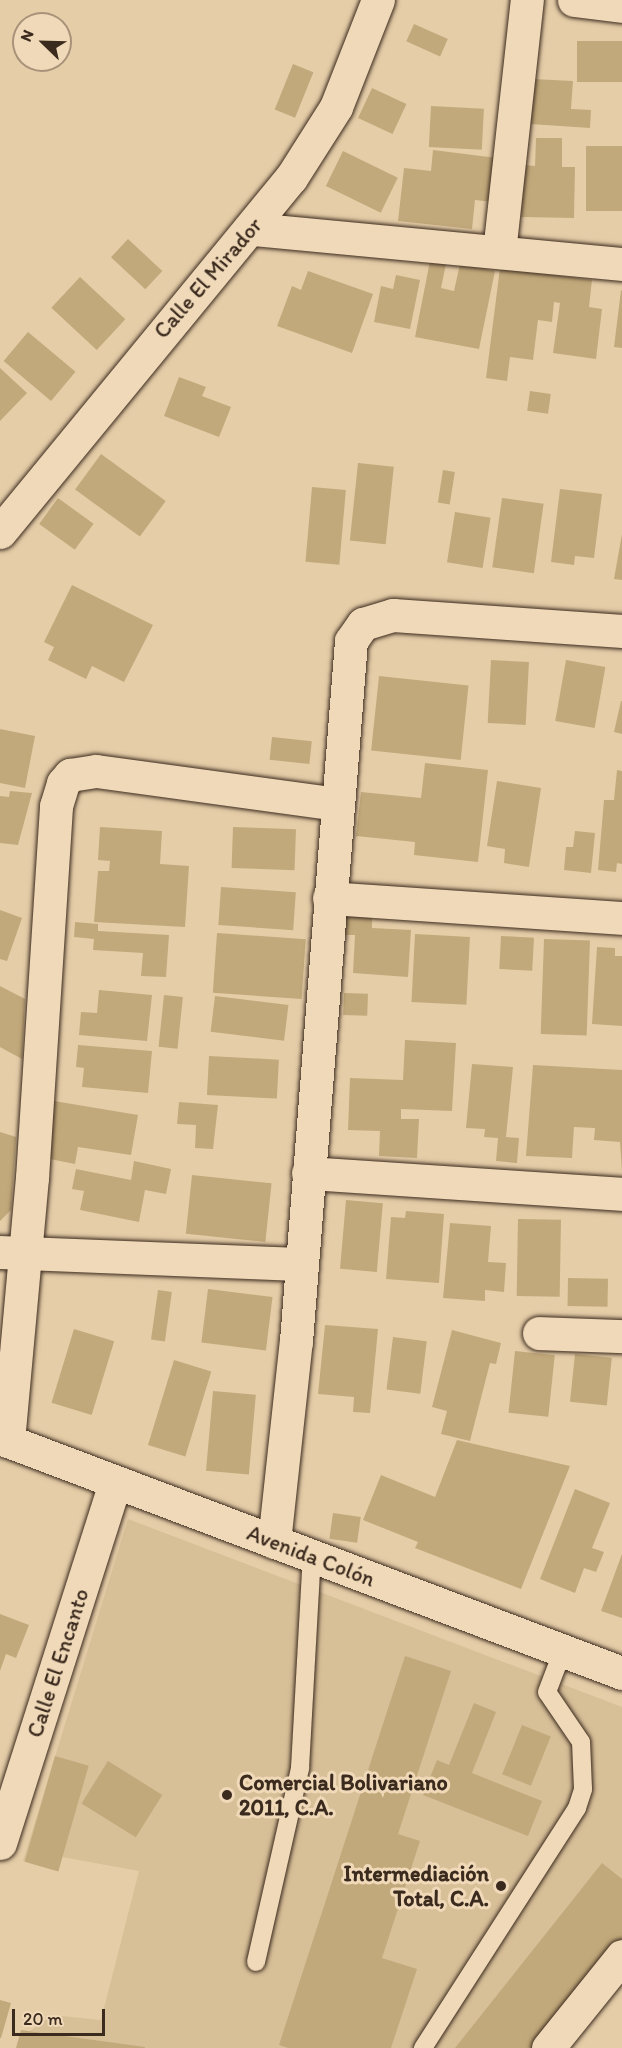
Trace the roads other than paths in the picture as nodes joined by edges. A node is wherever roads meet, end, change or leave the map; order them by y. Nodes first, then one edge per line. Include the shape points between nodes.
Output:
1 (378, 0) edge
2 (527, 0) edge
3 (574, 0) edge
4 (622, 6) edge
5 (252, 229) junction
6 (499, 252) junction
7 (622, 264) edge
8 (0, 532) edge
9 (622, 631) edge
10 (337, 804) junction
11 (329, 898) junction
12 (622, 918) edge
13 (308, 1173) junction
14 (622, 1194) edge
15 (12, 1252) edge
16 (301, 1264) junction
17 (539, 1333) dead end
18 (622, 1336) edge
19 (4, 1440) edge
20 (116, 1482) junction
21 (274, 1542) junction
22 (312, 1556) junction
23 (563, 1650) junction
24 (622, 1673) edge
25 (0, 1843) edge
26 (622, 1956) edge
27 (256, 1962) dead end
28 (423, 2048) edge
29 (548, 2048) edge

1 - 5 street, Calle El Mirador via 336,107
2 - 6 street
3 - 4 street
5 - 6 street
5 - 8 street, Calle El Mirador via 168,322
6 - 7 street
9 - 10 street via 393,615 363,624 349,648
10 - 11 street
10 - 15 street via 96,771 70,775 63,783 56,806
11 - 12 street
11 - 13 street
13 - 14 street
13 - 16 street
15 - 16 street
15 - 19 street
16 - 21 street
17 - 18 street
19 - 20 street, Avenida Colón
20 - 21 street, Avenida Colón
20 - 25 street, Calle El Encanto
21 - 22 street, Avenida Colón
22 - 23 street, Avenida Colón
22 - 27 lane via 300,1768
23 - 24 street, Avenida Colón
23 - 28 lane via 547,1692 581,1742 584,1789 577,1808
26 - 29 street

